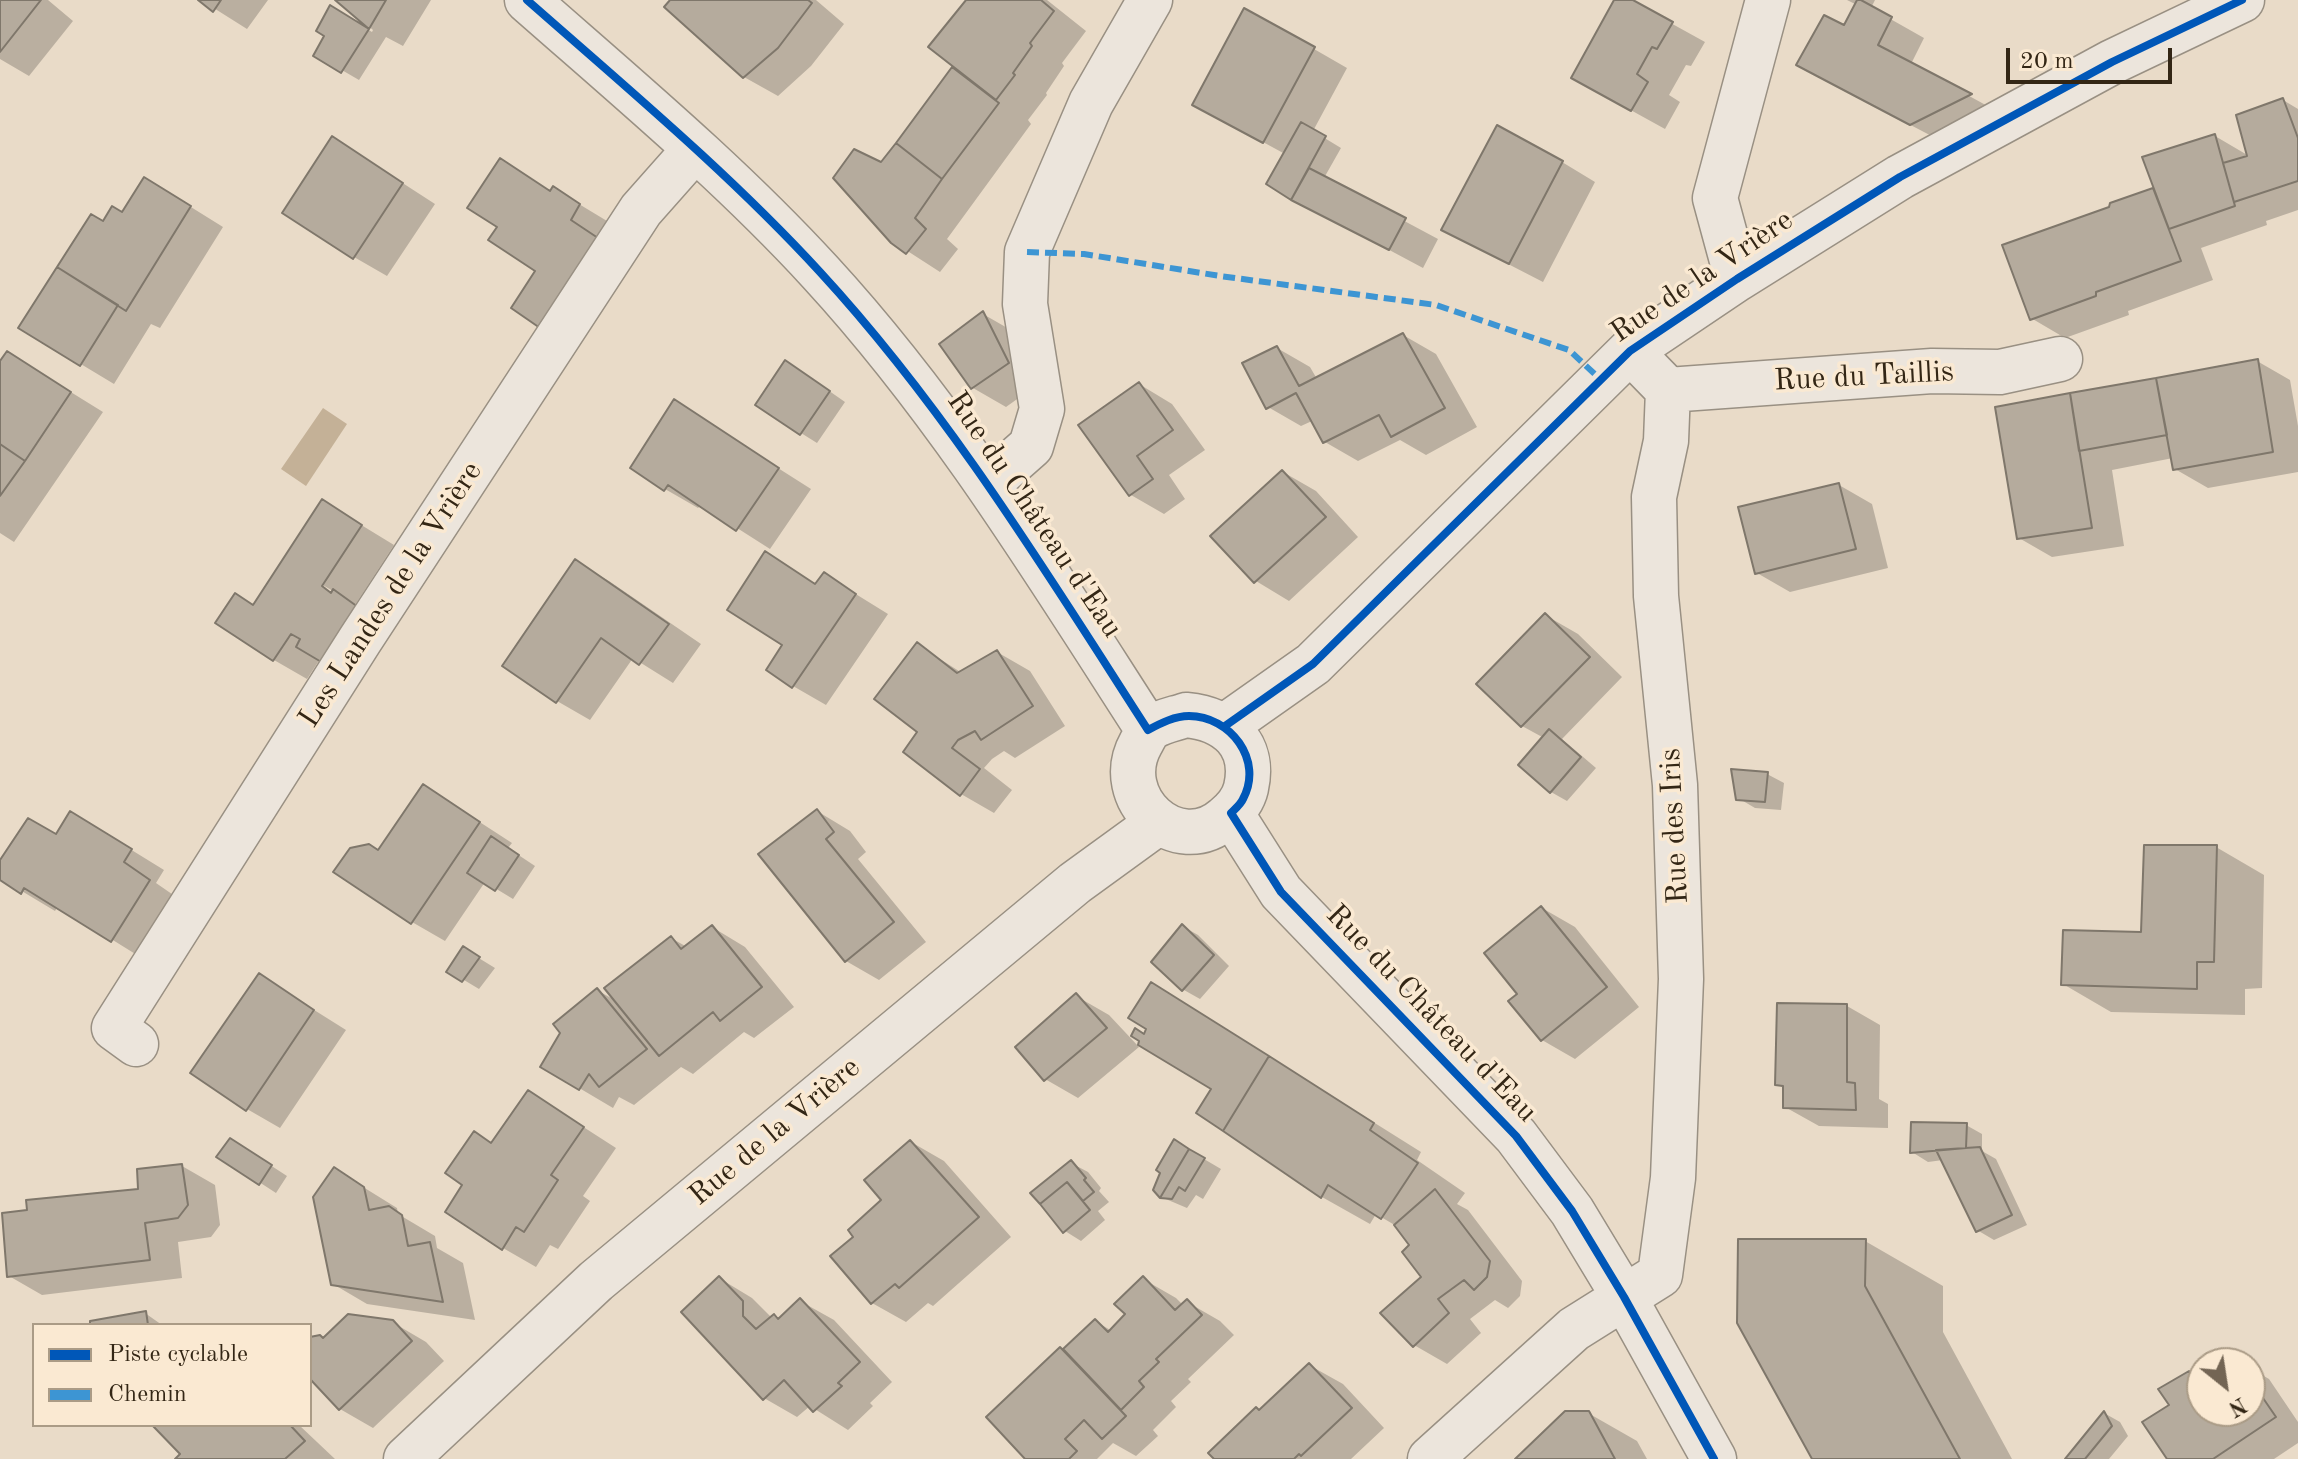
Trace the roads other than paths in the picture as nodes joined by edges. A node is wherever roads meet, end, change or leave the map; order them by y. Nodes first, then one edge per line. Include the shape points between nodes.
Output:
1 (527, 0) edge
2 (1150, 0) edge
3 (1768, 0) edge
4 (2242, 0) edge
5 (695, 149) junction
6 (1737, 279) junction
7 (1630, 351) junction
8 (2060, 359) dead end
9 (1668, 390) junction
10 (989, 483) junction
11 (1225, 726) junction
12 (1148, 730) junction
13 (1231, 813) junction
14 (1159, 822) junction
15 (136, 1044) dead end
16 (1624, 1297) junction
17 (406, 1459) edge
18 (1430, 1459) edge
19 (1714, 1459) edge

1 - 5 street, Rue du Château d'Eau
2 - 10 street via 1091,103 1027,252 1025,304 1042,409 1031,446
3 - 6 street via 1715,198
4 - 6 street, Rue de la Vrière via 2112,62 1900,177
5 - 10 street, Rue du Château d'Eau via 820,272 903,369
5 - 15 street, Les Landes de la Vrière via 641,210 114,1028
6 - 7 street, Rue de la Vrière
7 - 9 street
7 - 11 street, Rue de la Vrière via 1313,664
8 - 9 street, Rue du Taillis via 2000,372 1932,371
9 - 16 street, Rue des Iris via 1666,441 1654,497 1656,596 1675,785 1679,893 1673,1178 1660,1275
10 - 12 street, Rue du Château d'Eau
11 - 12 street via 1186,715
11 - 13 street via 1247,759 1244,798
12 - 14 street via 1137,750 1135,791
13 - 14 street via 1216,826 1197,831
13 - 16 street, Rue du Château d'Eau via 1281,892 1516,1136 1572,1211
14 - 17 street, Rue de la Vrière via 1075,883 596,1281
16 - 18 street via 1574,1329
16 - 19 street, Rue du Château d'Eau

